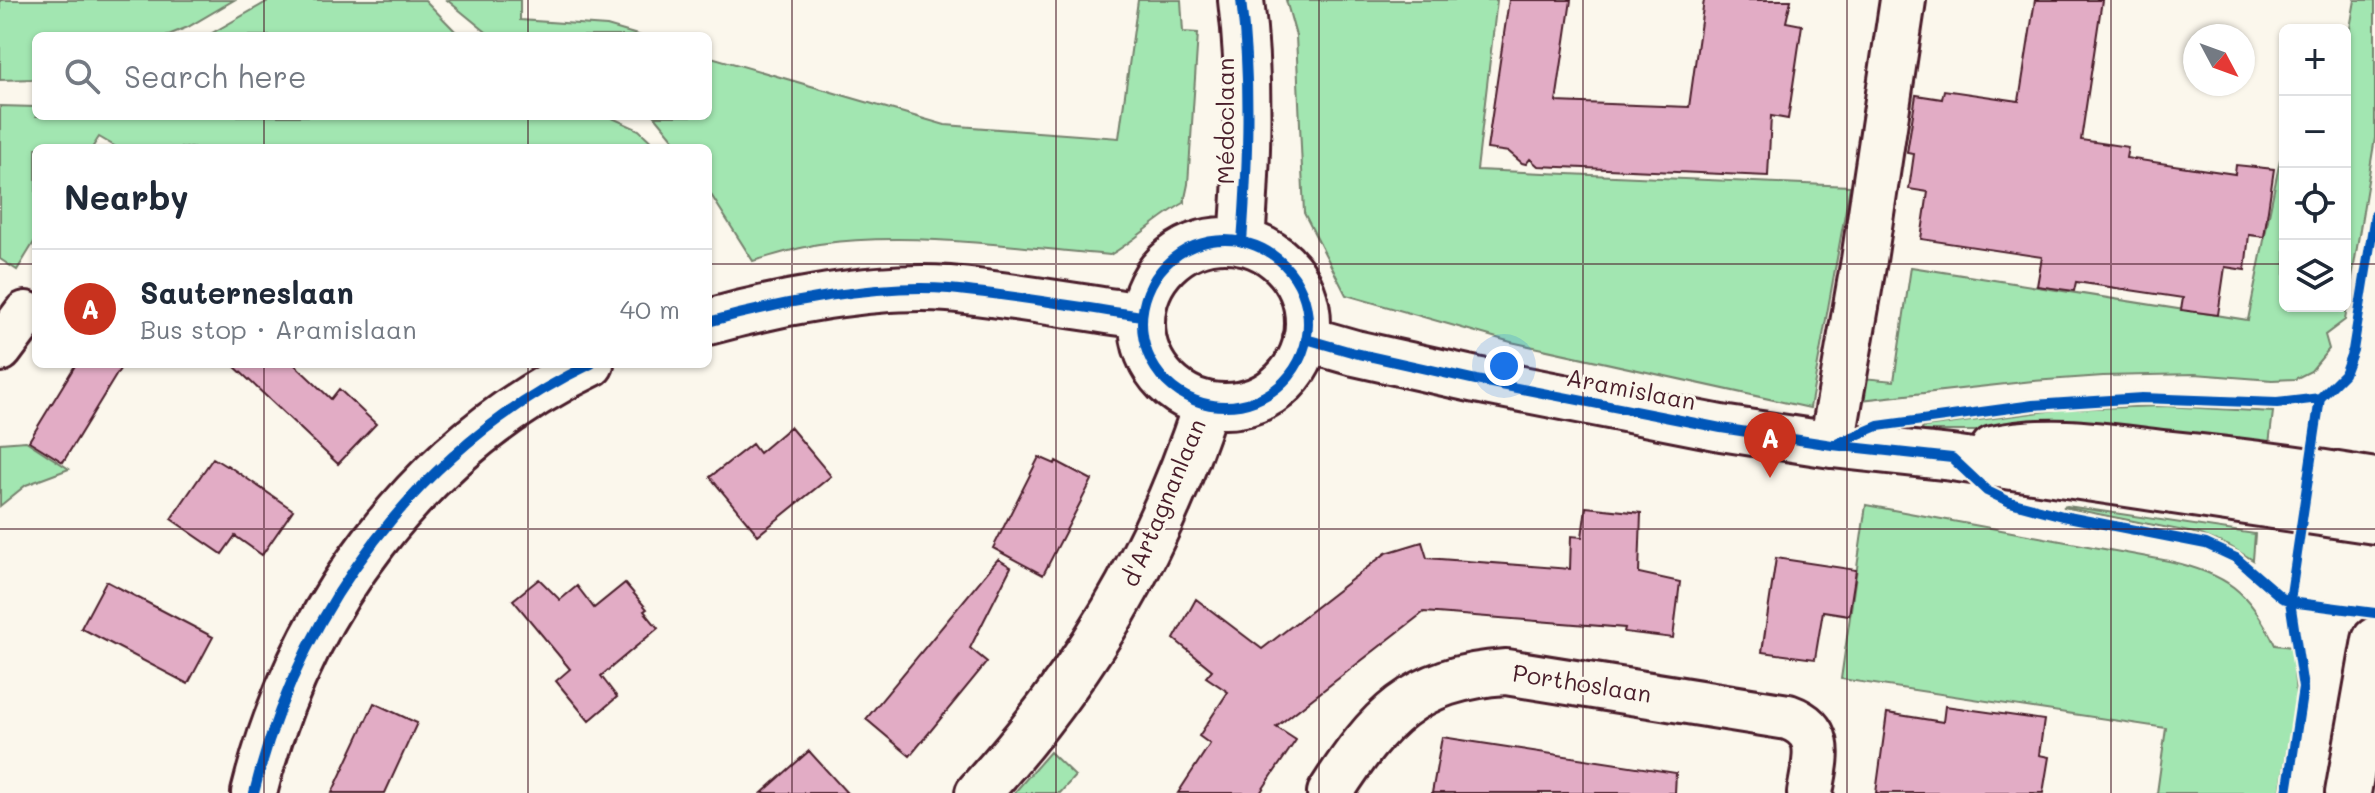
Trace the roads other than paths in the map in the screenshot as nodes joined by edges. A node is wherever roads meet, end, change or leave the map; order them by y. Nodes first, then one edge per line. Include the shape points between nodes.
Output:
1 (1241, 0) edge
2 (1903, 0) edge
3 (1242, 242) junction
4 (26, 314) dead end
5 (1142, 316) junction
6 (712, 321) edge
7 (1306, 339) junction
8 (0, 349) edge
9 (583, 368) edge
10 (1206, 404) junction
11 (1832, 445) junction
12 (1952, 458) junction
13 (2375, 481) edge
14 (2375, 521) edge
15 (2375, 640) edge
16 (254, 793) edge
17 (978, 793) edge
18 (1330, 793) edge
19 (1810, 793) edge
20 (2348, 793) edge

1 - 3 street, Médoclaan via 1248,82
2 - 11 street
3 - 5 street via 1196,244 1176,256 1147,293
3 - 7 street via 1272,254 1294,277 1306,307
4 - 8 street
5 - 6 street via 946,289 822,298
5 - 10 street via 1147,355 1157,372 1171,387
7 - 10 street via 1287,379 1270,393 1227,407
7 - 11 street, Aramislaan via 1476,380
9 - 16 street via 468,443 396,513 356,565 312,638 281,707
10 - 17 street, d'Artagnanlaan via 1160,525 1121,602 1069,683
11 - 12 street, Aramislaan
12 - 13 street, Aramislaan via 2048,441 2282,465
12 - 14 street, Aramislaan
15 - 20 street
18 - 19 street, Porthoslaan via 1349,763 1406,702 1471,674 1506,672 1802,722 1817,749

